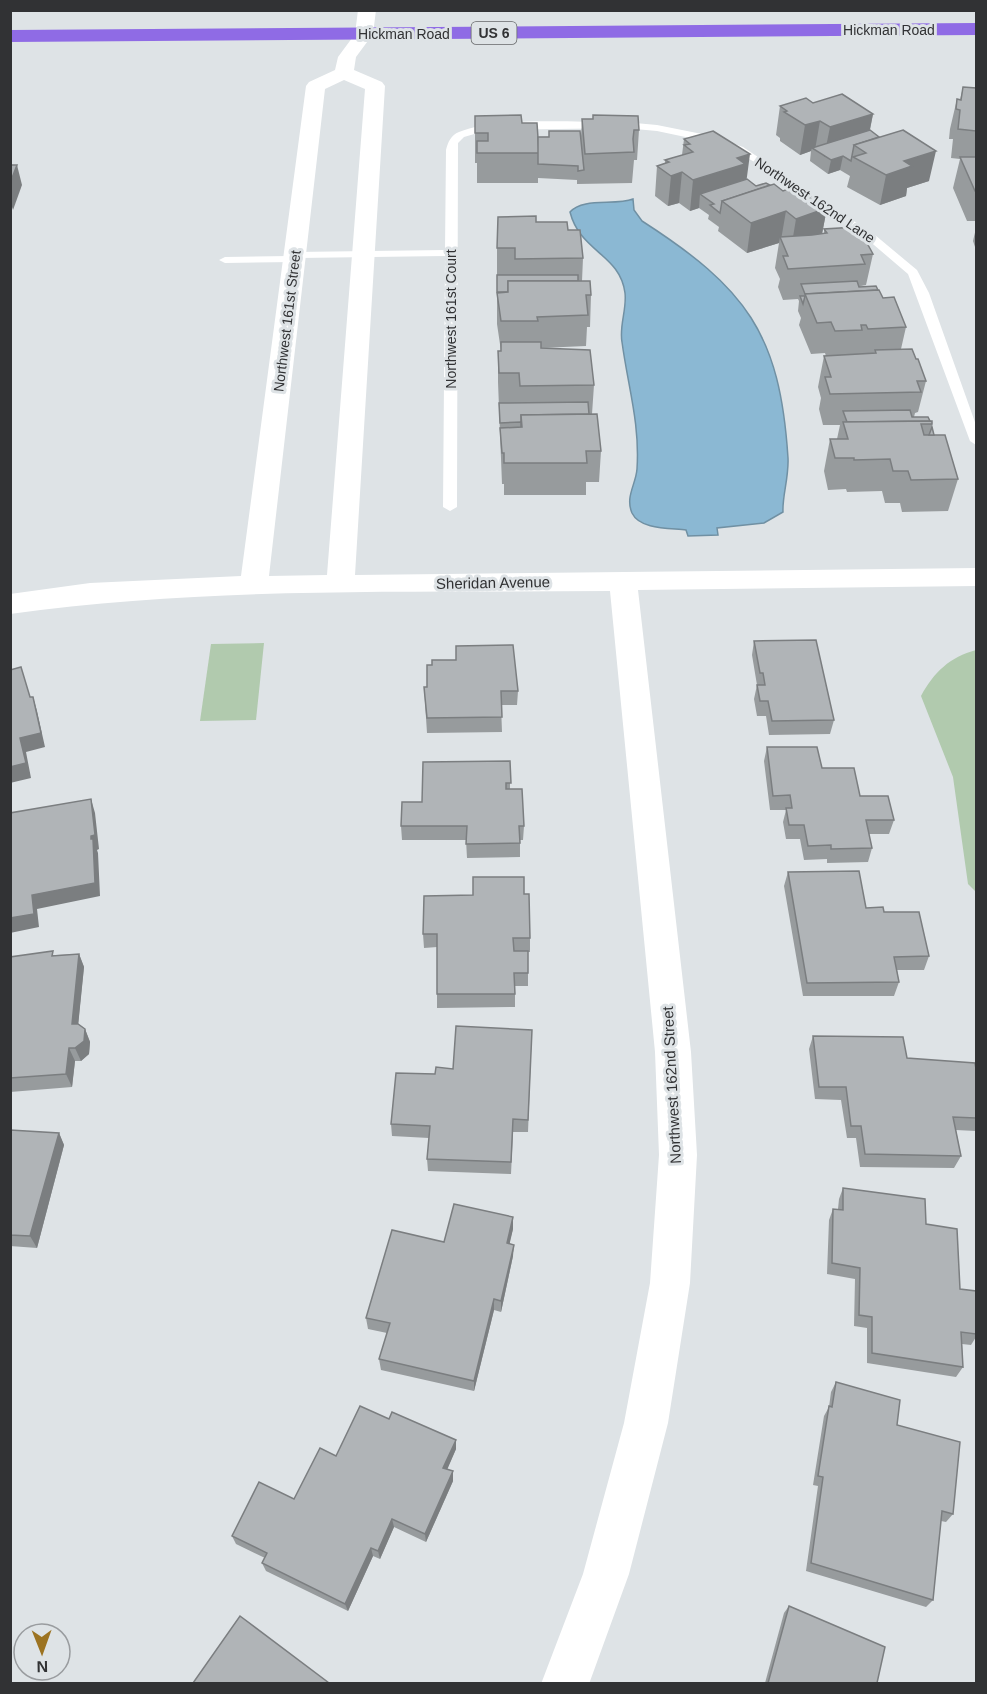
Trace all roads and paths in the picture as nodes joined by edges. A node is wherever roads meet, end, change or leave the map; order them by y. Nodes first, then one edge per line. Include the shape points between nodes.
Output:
1 (367, 10) edge
2 (976, 29) edge
3 (364, 34) junction
4 (10, 36) edge
5 (323, 57) dead end
6 (370, 57) dead end
7 (345, 65) junction
8 (460, 135) joint
9 (451, 253) junction
10 (363, 254) junction
11 (295, 257) junction
12 (225, 260) dead end
13 (976, 441) edge
14 (450, 507) dead end
15 (976, 577) edge
16 (623, 581) junction
17 (340, 584) junction
18 (254, 585) junction
19 (10, 604) edge
20 (565, 1683) edge

1 - 3 street
2 - 3 highway, Hickman Road / US 6
3 - 4 highway, Hickman Road / US 6
3 - 7 street
5 - 7 highway, Hickman Road
6 - 7 highway, Hickman Road
7 - 10 street via 375,86
7 - 11 street, Northwest 161st Street via 316,86
8 - 9 lane, Northwest 161st Court via 451,150
8 - 13 lane, Northwest 162nd Lane via 488,126 657,128 712,139 762,162 871,237 913,272
9 - 10 lane
9 - 14 lane, Northwest 161st Court
10 - 11 lane
10 - 17 street
11 - 12 lane
11 - 18 street, Northwest 161st Street
15 - 16 street, Sheridan Avenue
16 - 17 street, Sheridan Avenue
16 - 20 street, Northwest 162nd Street via 673,1052 678,1155 670,1283 646,1424 606,1574
17 - 18 street, Sheridan Avenue
18 - 19 street, Sheridan Avenue via 100,592

